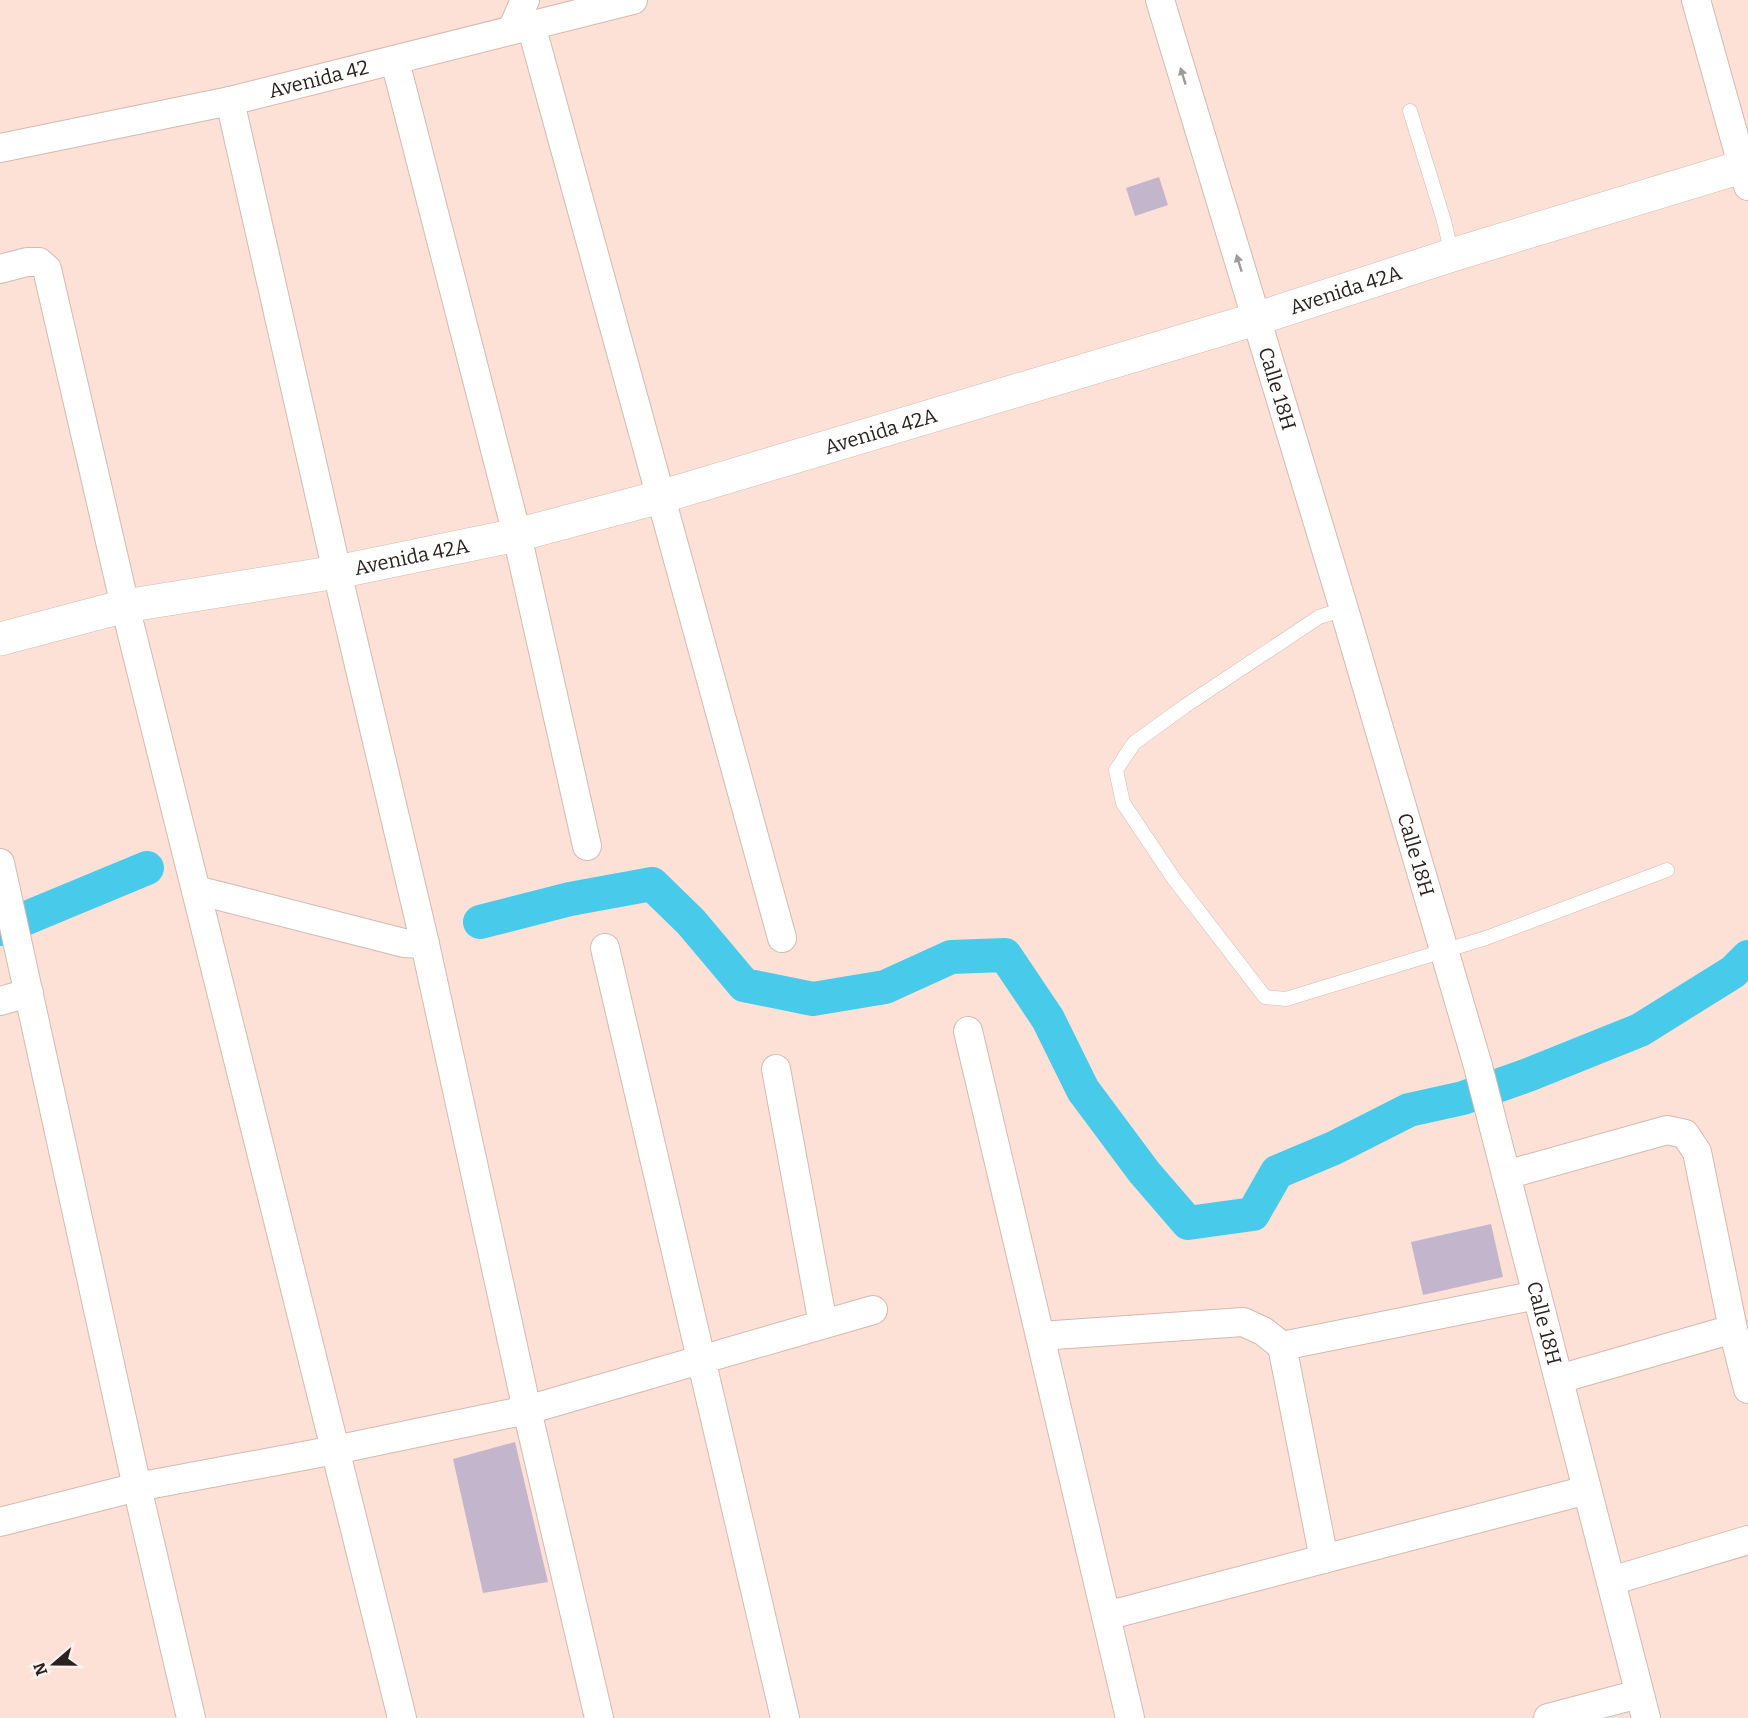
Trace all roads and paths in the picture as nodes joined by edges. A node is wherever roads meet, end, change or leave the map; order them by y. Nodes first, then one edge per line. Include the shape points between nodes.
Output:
1 (633, 0) edge
2 (1160, 0) edge
3 (1696, 0) edge
4 (522, 18) edge
5 (395, 61) junction
6 (230, 101) junction
7 (1410, 111) dead end
8 (0, 148) edge
9 (1746, 172) edge
10 (1452, 255) junction
11 (0, 269) edge
12 (1256, 319) junction
13 (660, 497) junction
14 (517, 535) junction
15 (337, 572) junction
16 (125, 606) junction
17 (1344, 609) junction
18 (0, 639) edge
19 (587, 846) dead end
20 (0, 862) edge
21 (1667, 870) dead end
22 (196, 890) junction
23 (782, 938) dead end
24 (425, 944) junction
25 (605, 948) dead end
26 (1444, 951) junction
27 (29, 993) junction
28 (0, 1001) edge
29 (968, 1031) dead end
30 (776, 1070) dead end
31 (1506, 1174) junction
32 (1537, 1295) junction
33 (873, 1310) dead end
34 (823, 1324) junction
35 (1733, 1329) junction
36 (1040, 1336) junction
37 (1282, 1346) junction
38 (701, 1360) junction
39 (1559, 1379) junction
40 (1748, 1389) edge
41 (527, 1410) junction
42 (335, 1450) junction
43 (137, 1487) junction
44 (1587, 1490) junction
45 (0, 1522) edge
46 (1748, 1540) edge
47 (1324, 1559) junction
48 (1611, 1581) junction
49 (1106, 1616) junction
50 (1642, 1706) edge
51 (191, 1718) edge
52 (402, 1718) edge
53 (599, 1718) edge
54 (785, 1718) edge
55 (1130, 1718) edge
56 (1548, 1718) edge

1 - 4 street, Avenida 42
12 -> 2 street, Calle 18H
3 - 9 street
4 - 5 street, Avenida 42
4 - 13 street
5 - 6 street, Avenida 42
5 - 14 street
6 - 8 street, Avenida 42
6 - 15 street
7 - 10 lane
9 - 10 street, Avenida 42A
10 - 12 street, Avenida 42A
11 - 16 street via 39,262 47,269
12 - 13 street, Avenida 42A
12 - 17 street, Calle 18H
13 - 14 street, Avenida 42A
13 - 23 street
14 - 15 street, Avenida 42A
14 - 19 street
15 - 16 street, Avenida 42A
15 - 24 street
16 - 18 street, Avenida 42A
16 - 22 street
17 - 26 street, Calle 18H
17 - 26 lane via 1319,617 1134,743 1116,770 1123,803 1174,879 1265,997 1286,999
20 - 27 street
21 - 26 lane
22 - 24 street via 404,943
22 - 42 street
24 - 41 street
25 - 38 street
26 - 31 street, Calle 18H
27 - 28 street
27 - 43 street
29 - 36 street
30 - 34 street
31 - 32 street, Calle 18H
31 - 35 street via 1667,1130 1685,1134 1697,1152
32 - 37 street
32 - 39 street, Calle 18H
33 - 34 street
34 - 38 street
35 - 39 street
35 - 40 street
36 - 37 street via 1243,1322
36 - 49 street
37 - 47 street
38 - 41 street
38 - 54 street
39 - 44 street, Calle 18H
41 - 42 street
41 - 53 street
42 - 43 street
42 - 52 street
43 - 45 street
43 - 51 street
44 - 47 street
44 - 48 street, Calle 18H
46 - 48 street
47 - 49 street
48 - 50 street, Calle 18H
49 - 55 street
50 - 56 street

